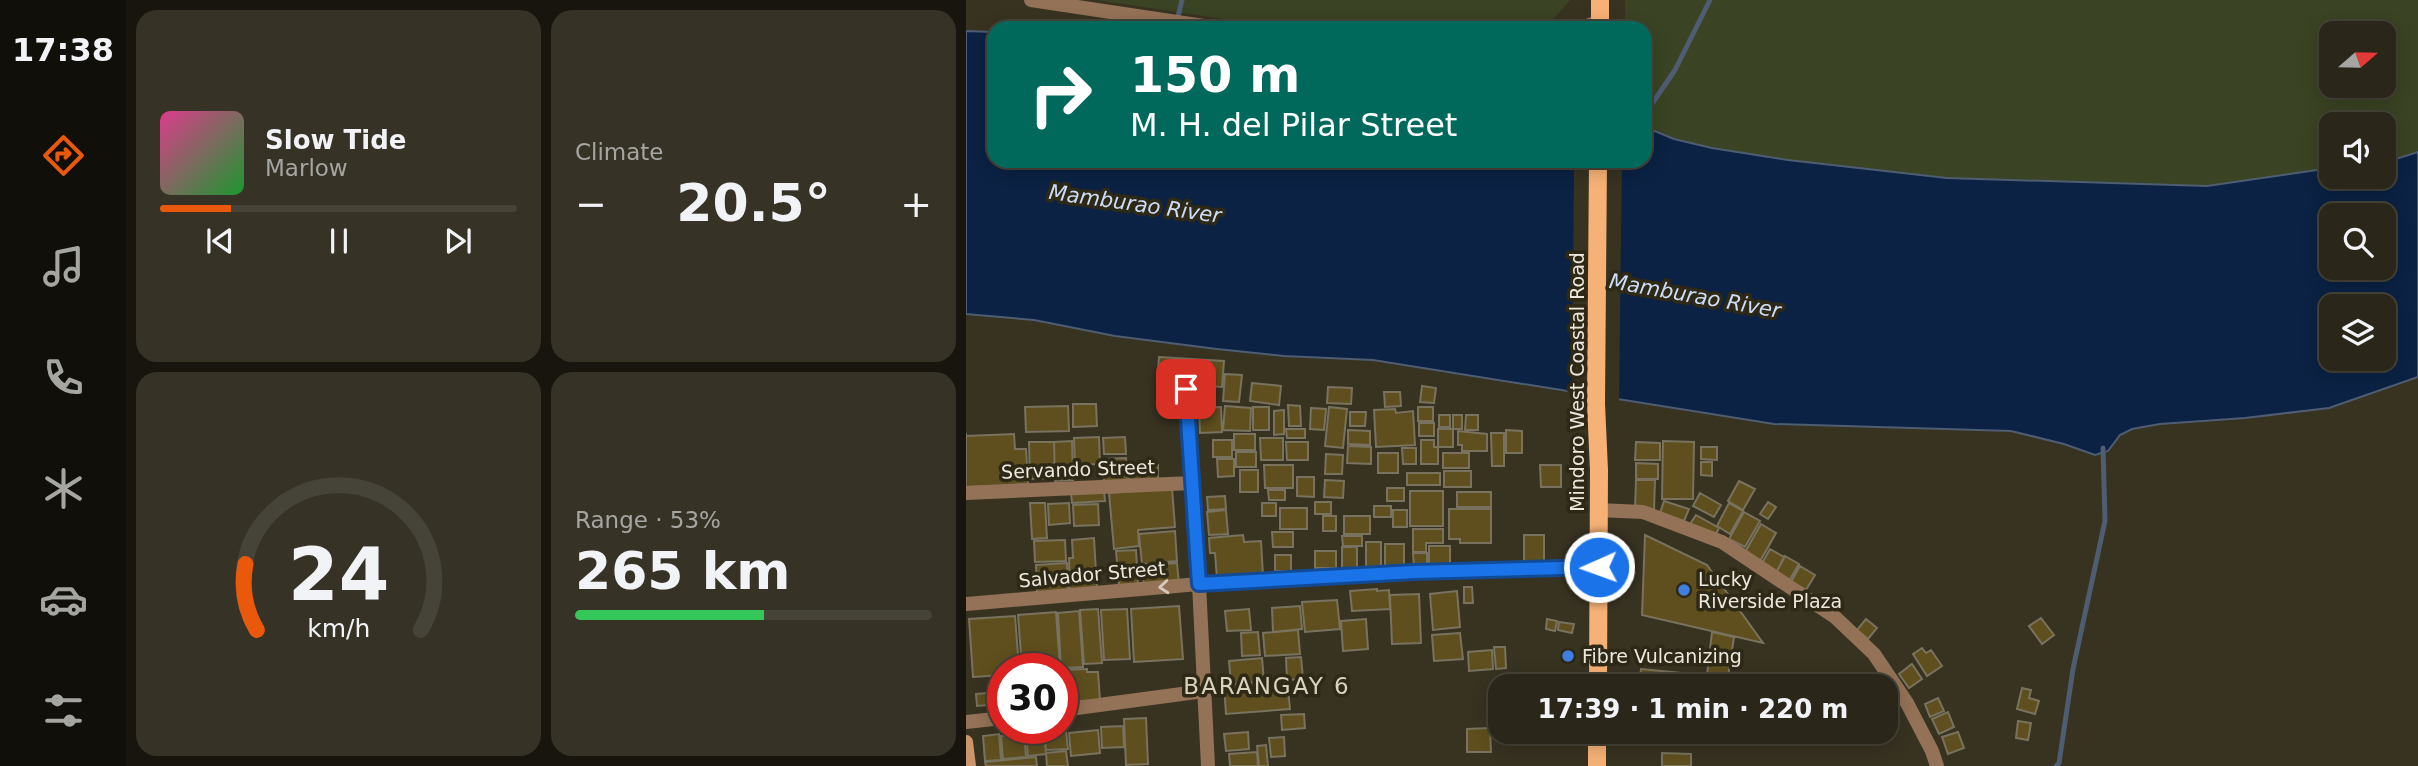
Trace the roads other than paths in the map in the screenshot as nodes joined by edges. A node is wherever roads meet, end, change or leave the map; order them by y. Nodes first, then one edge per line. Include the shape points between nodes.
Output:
1 (1031, 0) edge
2 (1600, 0) edge
3 (1170, 21) edge
4 (1600, 21) edge
5 (1598, 168) edge
6 (1186, 389) dead end
7 (1192, 483) junction
8 (966, 493) edge
9 (1598, 510) junction
10 (1599, 567) junction
11 (1199, 584) junction
12 (966, 604) edge
13 (1598, 674) edge
14 (1204, 691) junction
15 (1078, 708) edge
16 (987, 720) edge
17 (966, 723) edge
18 (966, 742) edge
19 (1597, 744) edge
20 (969, 766) edge
21 (1208, 766) edge
22 (1597, 766) edge
23 (1937, 766) edge

1 - 3 street
2 - 4 main road
5 - 9 main road, Mindoro West Coastal Road
6 - 7 street
7 - 8 street, Servando Street
7 - 11 street
9 - 10 main road, Mindoro West Coastal Road
9 - 23 street via 1643,512 1722,542 1835,617 1874,654 1907,703
10 - 11 street, Salvador Street
10 - 13 main road, Mindoro West Coastal Road
11 -> 12 street, Salvador Street
11 - 14 street
14 - 15 street
14 - 21 street
16 - 17 street
18 - 20 street
19 - 22 main road

